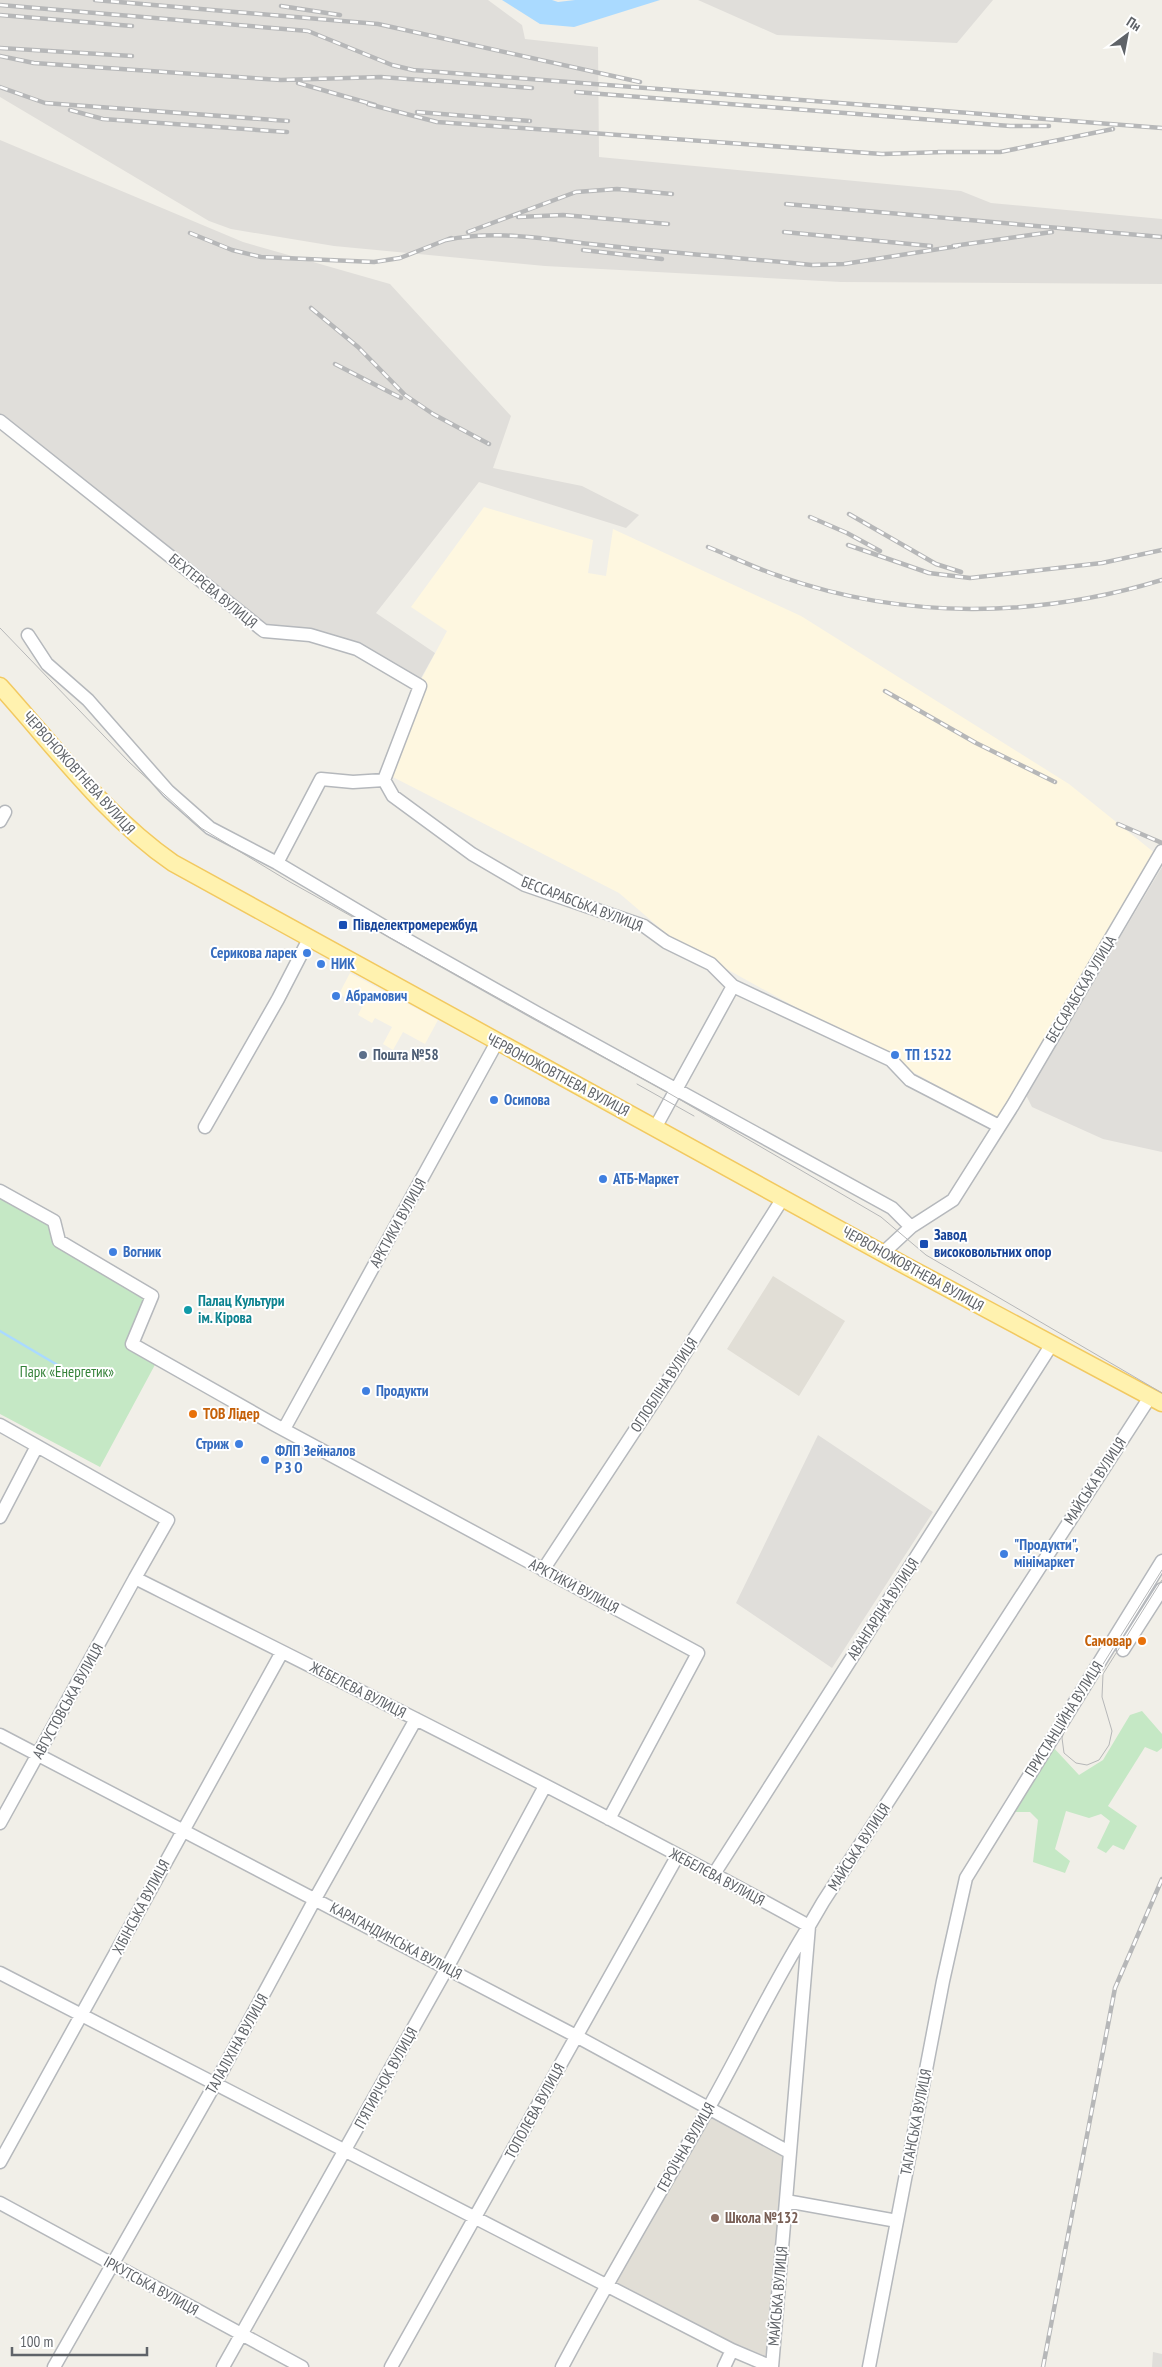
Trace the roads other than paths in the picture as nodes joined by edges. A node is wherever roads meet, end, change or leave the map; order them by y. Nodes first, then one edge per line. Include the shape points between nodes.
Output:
1 (0, 421) edge
2 (28, 635) dead end
3 (0, 686) edge
4 (384, 780) junction
5 (1162, 851) edge
6 (277, 863) junction
7 (309, 939) junction
8 (733, 986) junction
9 (496, 1042) junction
10 (675, 1089) junction
11 (999, 1126) junction
12 (205, 1127) dead end
13 (655, 1128) junction
14 (0, 1191) edge
15 (783, 1198) junction
16 (911, 1228) junction
17 (883, 1253) junction
18 (1052, 1344) junction
19 (1156, 1400) edge
20 (0, 1425) edge
21 (284, 1429) junction
22 (37, 1446) junction
23 (0, 1517) edge
24 (1162, 1561) edge
25 (543, 1570) junction
26 (135, 1578) junction
27 (1162, 1589) edge
28 (1123, 1650) dead end
29 (282, 1652) junction
30 (416, 1719) junction
31 (0, 1735) edge
32 (38, 1755) junction
33 (545, 1786) junction
34 (609, 1820) junction
35 (0, 1824) edge
36 (181, 1831) junction
37 (678, 1855) junction
38 (714, 1874) junction
39 (966, 1878) joint
40 (315, 1899) junction
41 (809, 1926) junction
42 (447, 1968) junction
43 (0, 1973) edge
44 (83, 2015) junction
45 (576, 2036) junction
46 (215, 2084) junction
47 (709, 2107) junction
48 (345, 2151) junction
49 (790, 2152) junction
50 (0, 2162) edge
51 (786, 2200) junction
52 (0, 2203) edge
53 (475, 2218) junction
54 (897, 2221) junction
55 (111, 2264) junction
56 (606, 2285) junction
57 (241, 2335) junction
58 (732, 2350) junction
59 (54, 2367) edge
60 (223, 2367) edge
61 (302, 2367) edge
62 (391, 2367) edge
63 (562, 2367) edge
64 (724, 2367) edge
65 (772, 2367) edge
66 (869, 2367) edge

1 - 4 street, БЕХТЕРЄВА ВУЛИЦЯ via 264,631 310,635 357,649 420,686
2 - 6 street via 47,664 88,700 191,812 210,828
3 - 7 main road, ЧЕРВОНОЖОВТНЕВА ВУЛИЦЯ via 122,823 145,844
4 - 6 street via 321,779
4 - 8 street, БЕССАРАБСЬКА ВУЛИЦЯ via 393,796 472,854 526,885 644,926 666,942 711,964
5 - 11 street, БЕССАРАБСКАЯ УЛИЦА
6 - 10 street via 395,933
7 - 9 main road, ЧЕРВОНОЖОВТНЕВА ВУЛИЦЯ
7 - 12 street
8 - 10 street
8 - 11 street via 891,1060 910,1080
9 - 13 main road, ЧЕРВОНОЖОВТНЕВА ВУЛИЦЯ
9 - 21 street, АРКТИКИ ВУЛИЦЯ
10 - 13 street
10 - 16 street via 892,1208
11 - 16 street, БЕССАРАБСКАЯ УЛИЦА via 953,1200
13 - 15 main road, ЧЕРВОНОЖОВТНЕВА ВУЛИЦЯ
14 - 21 street, АРКТИКИ ВУЛИЦЯ via 54,1221 58,1241 152,1296 132,1344
15 - 17 main road, ЧЕРВОНОЖОВТНЕВА ВУЛИЦЯ
15 - 25 street, ОГЛОБЛІНА ВУЛИЦЯ
16 - 17 street, БЕССАРАБСКАЯ УЛИЦА
17 - 18 main road, ЧЕРВОНОЖОВТНЕВА ВУЛИЦЯ
18 - 19 main road, ЧЕРВОНОЖОВТНЕВА ВУЛИЦЯ
18 - 38 street, АВАНГАРДНА ВУЛИЦЯ
19 - 41 street, МАЙСЬКА ВУЛИЦЯ
20 - 22 street
21 - 25 street, АРКТИКИ ВУЛИЦЯ
22 - 23 street
22 - 26 street via 168,1520
24 - 39 street, ПРИСТАНЦІЙНА ВУЛИЦЯ
25 - 34 street, АРКТИКИ ВУЛИЦЯ via 698,1653
26 - 29 street, ЖЕБЕЛЄВА ВУЛИЦЯ
26 - 32 street, АВГУСТОВСЬКА ВУЛИЦЯ
27 - 28 street
29 - 30 street, ЖЕБЕЛЄВА ВУЛИЦЯ
29 - 36 street, ХІБІНСЬКА ВУЛИЦЯ
30 - 33 street, ЖЕБЕЛЄВА ВУЛИЦЯ
30 - 40 street, ТАЛАЛІХІНА ВУЛИЦЯ
31 - 32 street, КАРАГАНДИНСЬКА ВУЛИЦЯ
32 - 35 street, АВГУСТОВСЬКА ВУЛИЦЯ
32 - 36 street, КАРАГАНДИНСЬКА ВУЛИЦЯ
33 - 34 street, ЖЕБЕЛЄВА ВУЛИЦЯ
33 - 42 street, П’ЯТИРІЧОК ВУЛИЦЯ
34 - 37 street, ЖЕБЕЛЄВА ВУЛИЦЯ
36 - 40 street, КАРАГАНДИНСЬКА ВУЛИЦЯ
36 - 44 street, ХІБІНСЬКА ВУЛИЦЯ
37 - 38 street, ЖЕБЕЛЄВА ВУЛИЦЯ
37 - 45 street, ТОПОЛЄВА ВУЛИЦЯ
38 - 41 street, ЖЕБЕЛЄВА ВУЛИЦЯ
39 - 54 street, ТАГАНСЬКА ВУЛИЦЯ
40 - 42 street, КАРАГАНДИНСЬКА ВУЛИЦЯ
40 - 46 street, ТАЛАЛІХІНА ВУЛИЦЯ
41 - 47 street, ГЕРОЇЧНА ВУЛИЦЯ
41 - 49 street, МАЙСЬКА ВУЛИЦЯ
42 - 45 street, КАРАГАНДИНСЬКА ВУЛИЦЯ
42 - 48 street, П’ЯТИРІЧОК ВУЛИЦЯ
43 - 44 street
44 - 46 street
44 - 50 street, ХІБІНСЬКА ВУЛИЦЯ
45 - 47 street, КАРАГАНДИНСЬКА ВУЛИЦЯ
45 - 53 street, ТОПОЛЄВА ВУЛИЦЯ
46 - 48 street
46 - 55 street, ТАЛАЛІХІНА ВУЛИЦЯ
47 - 49 street, КАРАГАНДИНСЬКА ВУЛИЦЯ
47 - 56 street, ГЕРОЇЧНА ВУЛИЦЯ
48 - 53 street
48 - 57 street, П’ЯТИРІЧОК ВУЛИЦЯ
49 - 51 street, МАЙСЬКА ВУЛИЦЯ
51 - 54 street
51 - 65 street, МАЙСЬКА ВУЛИЦЯ
52 - 55 street, ІРКУТСЬКА ВУЛИЦЯ
53 - 56 street
53 - 62 street, ТОПОЛЄВА ВУЛИЦЯ
54 - 66 street, ТАГАНСЬКА ВУЛИЦЯ
55 - 57 street, ІРКУТСЬКА ВУЛИЦЯ
55 - 59 street, ТАЛАЛІХІНА ВУЛИЦЯ
56 - 58 street
56 - 63 street, ГЕРОЇЧНА ВУЛИЦЯ
57 - 60 street, П’ЯТИРІЧОК ВУЛИЦЯ
57 - 61 street, ІРКУТСЬКА ВУЛИЦЯ
58 - 64 street
58 - 65 street

